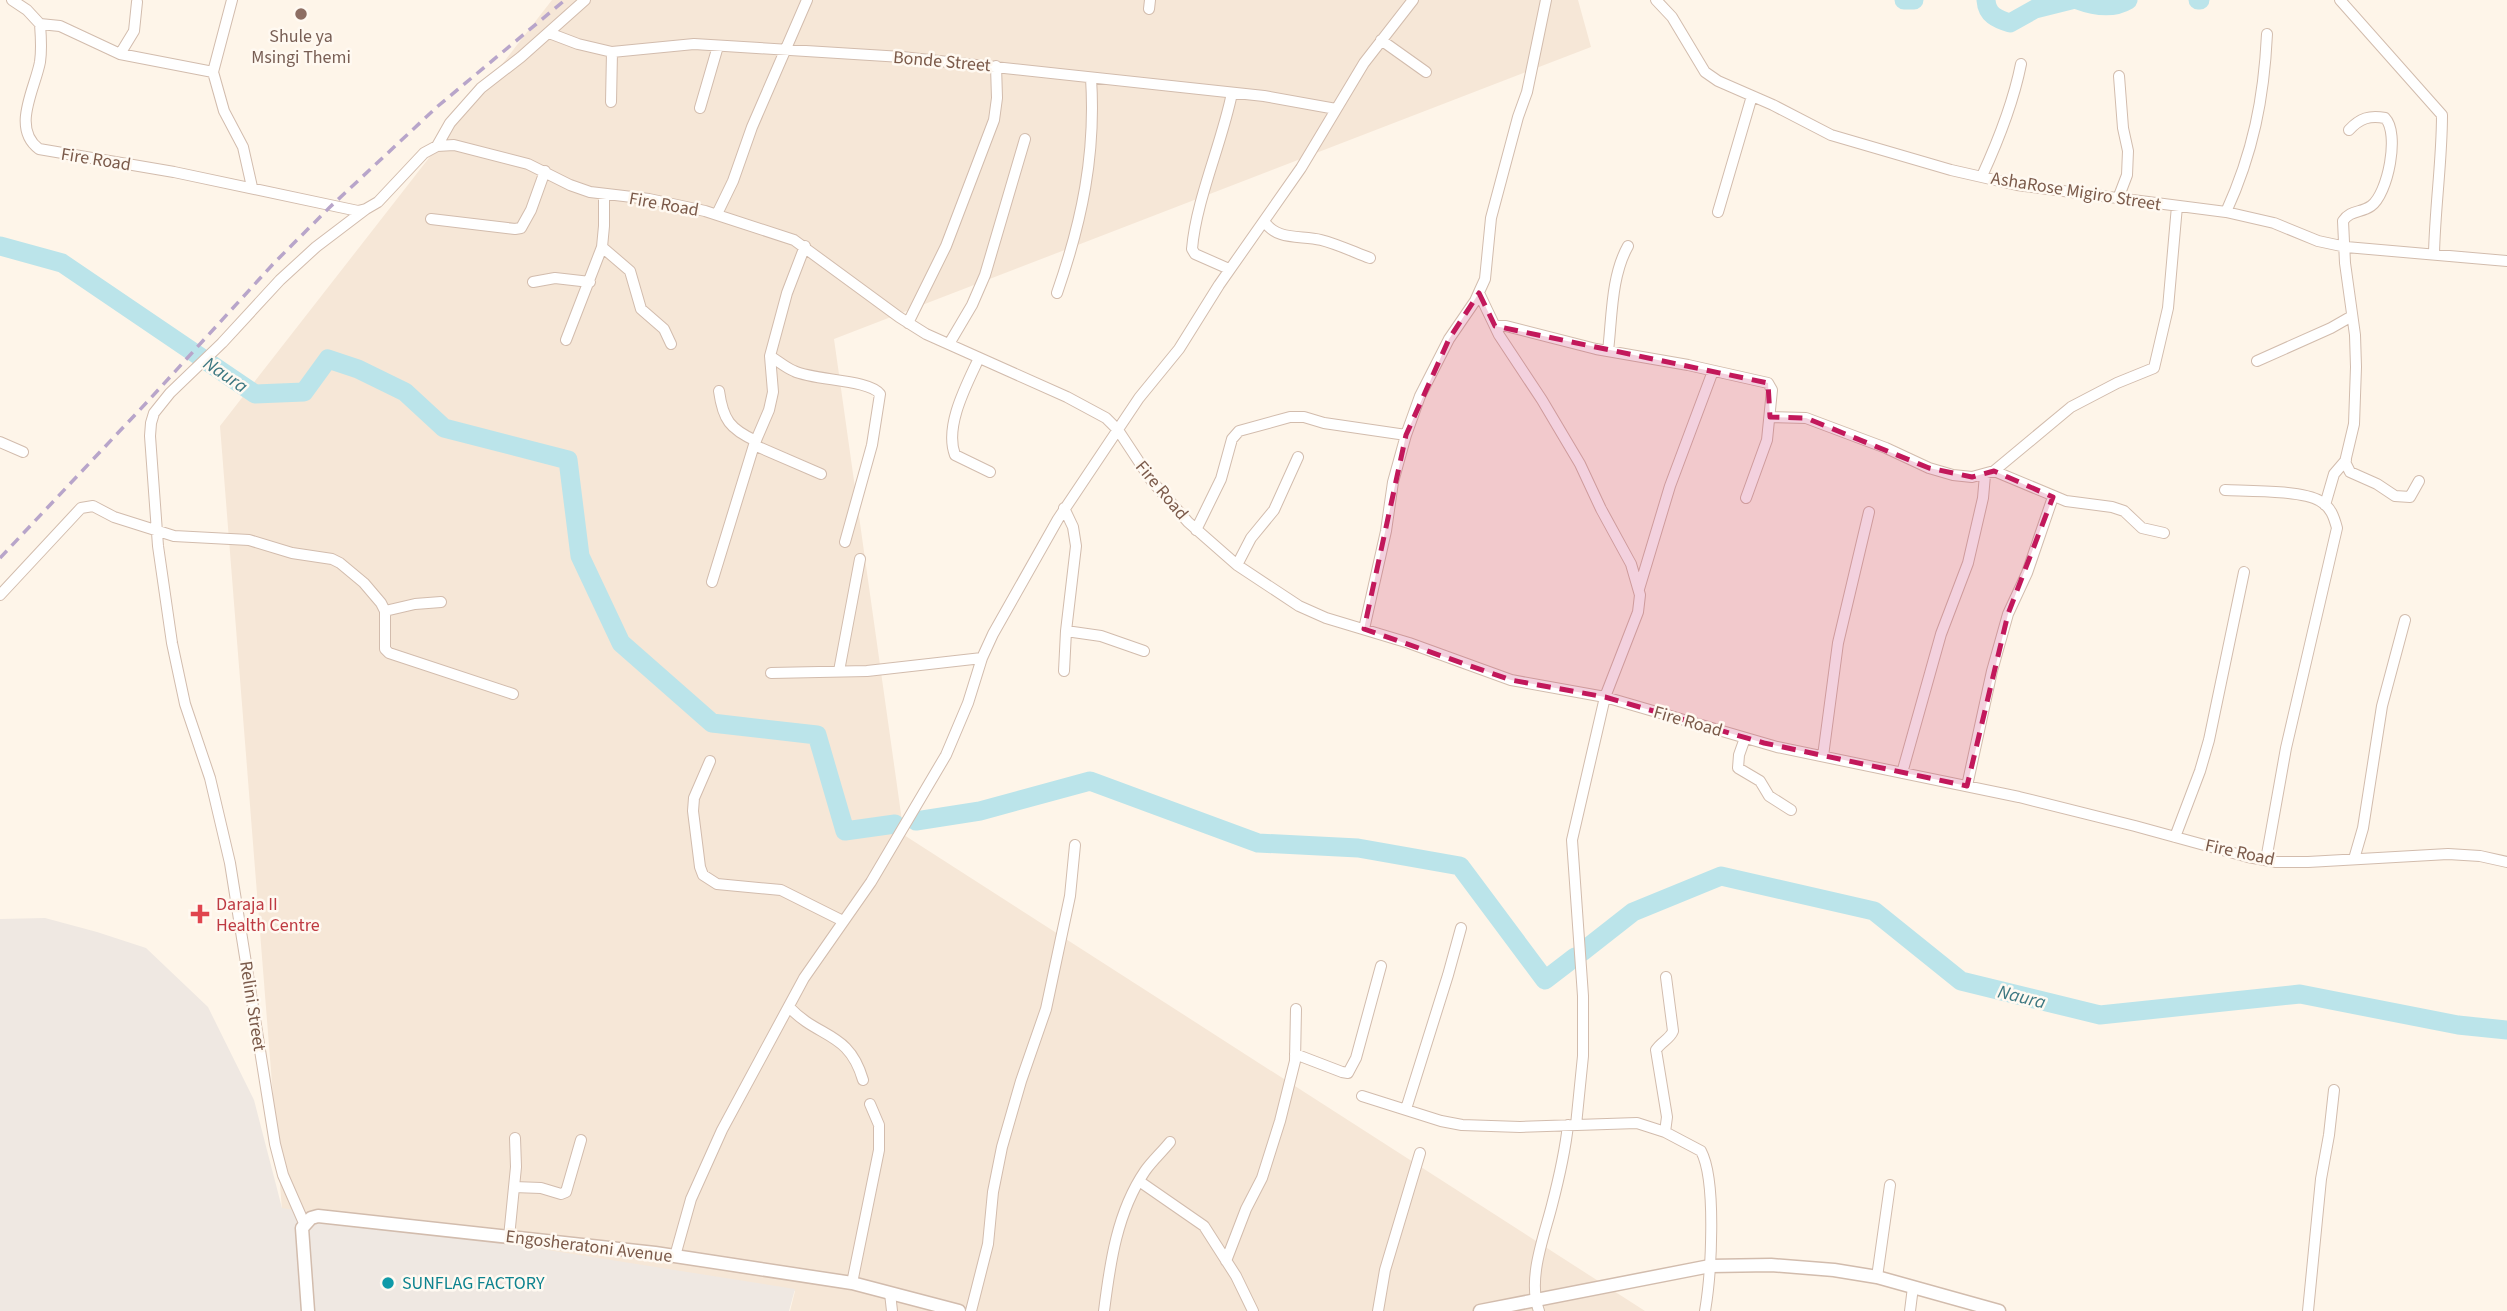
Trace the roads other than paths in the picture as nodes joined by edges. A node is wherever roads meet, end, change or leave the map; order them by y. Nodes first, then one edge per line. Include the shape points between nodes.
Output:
1 (12, 0) edge
2 (232, 0) edge
3 (585, 0) edge
4 (807, 0) edge
5 (1413, 0) edge
6 (1546, 0) edge
7 (1656, 0) edge
8 (2340, 0) edge
9 (137, 2) dead end
10 (40, 24) junction
11 (549, 33) junction
12 (2267, 34) dead end
13 (1381, 40) junction
14 (718, 46) junction
15 (787, 49) junction
16 (612, 52) junction
17 (120, 54) junction
18 (2021, 64) dead end
19 (996, 66) junction
20 (213, 72) junction
21 (1426, 72) dead end
22 (2119, 76) dead end
23 (1091, 78) junction
24 (1232, 93) junction
25 (1752, 96) junction
26 (611, 102) dead end
27 (700, 108) dead end
28 (1336, 109) junction
29 (2349, 130) dead end
30 (1025, 139) dead end
31 (437, 146) junction
32 (545, 171) junction
33 (1982, 177) junction
34 (252, 187) junction
35 (604, 194) junction
36 (2119, 197) junction
37 (2177, 206) junction
38 (366, 209) junction
39 (1718, 212) dead end
40 (2226, 212) junction
41 (717, 214) junction
42 (431, 219) dead end
43 (1264, 221) junction
44 (804, 246) junction
45 (1628, 246) dead end
46 (602, 247) junction
47 (2346, 247) junction
48 (2434, 254) junction
49 (1370, 258) dead end
50 (2507, 261) edge
51 (1229, 269) junction
52 (533, 282) dead end
53 (590, 282) junction
54 (1057, 293) dead end
55 (1479, 293) junction
56 (2352, 316) junction
57 (908, 323) junction
58 (1495, 327) junction
59 (566, 340) dead end
60 (671, 344) dead end
61 (949, 344) junction
62 (1608, 351) junction
63 (770, 356) junction
64 (979, 358) junction
65 (2257, 361) dead end
66 (1713, 371) junction
67 (719, 391) dead end
68 (1770, 417) junction
69 (1118, 430) junction
70 (1406, 435) junction
71 (0, 442) edge
72 (755, 443) junction
73 (23, 452) dead end
74 (1298, 457) dead end
75 (2346, 460) junction
76 (990, 472) dead end
77 (1989, 473) junction
78 (821, 474) dead end
79 (2418, 481) dead end
80 (2225, 490) dead end
81 (2053, 497) junction
82 (1746, 498) dead end
83 (2325, 505) junction
84 (1065, 508) junction
85 (1869, 512) dead end
86 (1196, 530) junction
87 (158, 531) junction
88 (2164, 533) dead end
89 (845, 542) dead end
90 (860, 559) dead end
91 (1237, 565) junction
92 (2244, 572) dead end
93 (712, 582) dead end
94 (1639, 589) junction
95 (0, 595) edge
96 (441, 602) dead end
97 (385, 611) junction
98 (2405, 620) dead end
99 (1364, 629) junction
100 (1066, 631) junction
101 (1144, 651) dead end
102 (982, 658) junction
103 (839, 671) junction
104 (1064, 671) dead end
105 (771, 673) dead end
106 (513, 695) dead end
107 (1605, 697) junction
108 (1745, 738) junction
109 (1823, 756) junction
110 (710, 761) dead end
111 (1902, 773) junction
112 (1967, 786) junction
113 (1791, 810) dead end
114 (2175, 837) junction
115 (1074, 845) dead end
116 (2354, 859) junction
117 (2266, 860) junction
118 (2507, 862) edge
119 (843, 921) junction
120 (1461, 928) dead end
121 (1381, 966) dead end
122 (1666, 977) dead end
123 (789, 1007) junction
124 (1296, 1009) dead end
125 (1295, 1054) junction
126 (863, 1080) dead end
127 (2334, 1090) dead end
128 (1362, 1096) dead end
129 (870, 1104) dead end
130 (1406, 1108) junction
131 (1572, 1125) junction
132 (1665, 1132) junction
133 (515, 1138) dead end
134 (581, 1140) dead end
135 (1170, 1142) dead end
136 (1420, 1153) dead end
137 (1139, 1181) junction
138 (1890, 1185) dead end
139 (514, 1187) junction
140 (304, 1223) junction
141 (509, 1237) junction
142 (675, 1256) junction
143 (1226, 1261) junction
144 (1710, 1266) junction
145 (1877, 1277) junction
146 (852, 1283) junction
147 (1913, 1287) junction
148 (890, 1293) junction
149 (1537, 1306) edge
150 (308, 1311) edge
151 (892, 1311) edge
152 (959, 1311) edge
153 (971, 1311) edge
154 (1104, 1311) edge
155 (1253, 1311) edge
156 (1378, 1311) edge
157 (1480, 1311) edge
158 (1706, 1311) edge
159 (1910, 1311) edge
160 (1999, 1311) edge
161 (2308, 1311) edge

1 - 10 street
2 - 20 street
3 - 11 street
4 - 15 street
5 - 13 street
6 - 55 street via 1527,92 1491,218 1485,279
7 - 25 street, AshaRose Migiro Street via 1706,72
8 - 48 street via 2442,114
9 - 17 street via 134,31
10 - 17 street via 60,26
10 - 34 street, Fire Road via 41,58 25,120 27,137 38,149
11 - 16 street, Bonde Street
11 - 31 street via 481,88 450,123
12 - 40 street via 2254,137
13 - 21 street
13 - 28 street
14 - 15 street, Bonde Street
14 - 16 street, Bonde Street
14 - 27 street
15 - 19 street, Bonde Street
15 - 41 street
16 - 26 street
17 - 20 street
18 - 33 street via 2005,125
19 - 23 street, Bonde Street
19 - 57 street via 994,120 946,246
20 - 34 street via 243,147
22 - 36 street via 2129,165
23 - 24 street, Bonde Street
23 - 54 street via 1090,166
24 - 28 street, Bonde Street
24 - 51 street via 1192,249
25 - 33 street, AshaRose Migiro Street via 1831,135
25 - 39 street
28 - 43 street
29 - 47 street via 2358,120 2385,118 2391,137 2384,187 2371,207 2346,216 2342,228
30 - 61 street via 985,275
31 - 32 street, Fire Road via 463,147
31 - 38 street
32 - 35 street, Fire Road via 579,189
32 - 42 street via 531,210 518,229
33 - 36 street, AshaRose Migiro Street
34 - 38 street, Fire Road via 330,206
35 - 41 street, Fire Road
35 - 46 street
36 - 37 street, AshaRose Migiro Street
37 - 40 street, AshaRose Migiro Street
37 - 77 street via 2168,308 2154,368 2071,407
38 - 87 street, Relini Street via 295,266 154,413 150,436
40 - 47 street, AshaRose Migiro Street
41 - 44 street, Fire Road
43 - 49 street via 1277,233 1321,240
43 - 51 street
44 - 57 street, Fire Road
44 - 63 street
45 - 62 street via 1617,276
46 - 53 street
46 - 60 street via 629,271 641,309 664,329
47 - 48 street, AshaRose Migiro Street
47 - 56 street
48 - 50 street, AshaRose Migiro Street
51 - 69 street via 1179,349
52 - 53 street via 555,278
53 - 59 street
55 - 58 street
55 - 70 street via 1443,351
56 - 65 street
56 - 75 street via 2356,399
57 - 61 street, Fire Road
58 - 62 street
58 - 94 street via 1580,464
61 - 64 street, Fire Road
62 - 66 street
63 - 72 street via 773,392
63 - 89 street via 794,371 866,386 880,394 872,445
64 - 69 street, Fire Road via 1081,404
64 - 76 street via 950,444 955,455
66 - 68 street via 1768,383 1772,390
66 - 94 street
67 - 72 street via 728,423
68 - 77 street via 1806,418 1953,475
68 - 82 street via 1767,440
69 - 84 street
69 - 86 street, Fire Road via 1151,480
70 - 86 street via 1304,417 1239,431
70 - 99 street
71 - 73 street
72 - 78 street
72 - 93 street
74 - 91 street via 1274,510
75 - 79 street via 2350,472 2399,497 2410,497
75 - 83 street via 2334,474
77 - 81 street
77 - 111 street via 1968,563 1941,634
80 - 83 street via 2307,496
81 - 88 street via 2112,506 2142,528
81 - 112 street via 2008,614
83 - 117 street via 2337,528 2284,758
84 - 100 street via 1076,546
84 - 102 street
85 - 109 street via 1839,643
86 - 91 street, Fire Road
87 - 95 street via 93,506 81,508
87 - 97 street via 182,537 249,540 332,559 365,583
87 - 140 street, Relini Street via 180,683 230,863 275,1144
90 - 103 street
91 - 99 street, Fire Road via 1311,611
92 - 114 street via 2209,740
94 - 107 street via 1638,612
96 - 97 street
97 - 106 street via 385,649 389,653
98 - 116 street via 2382,706
99 - 107 street, Fire Road via 1511,680
100 - 101 street via 1101,636
100 - 104 street
102 - 103 street
102 - 119 street via 946,755
103 - 105 street
107 - 108 street, Fire Road
107 - 131 street via 1572,840 1583,1056
108 - 109 street, Fire Road
108 - 113 street via 1738,768
109 - 111 street, Fire Road
110 - 119 street via 693,811 703,875 717,884 781,890
111 - 112 street, Fire Road
112 - 114 street, Fire Road
114 - 117 street, Fire Road
115 - 153 street via 1070,896 1042,1028 1023,1073 1002,1147 988,1244
116 - 117 street, Fire Road
116 - 118 street, Fire Road via 2448,854
119 - 123 street
120 - 130 street
121 - 125 street via 1348,1073
122 - 132 street via 1673,1031 1656,1051 1667,1117
123 - 126 street via 849,1050
123 - 142 street via 704,1169
124 - 125 street
125 - 143 street via 1271,1153
127 - 161 street
128 - 130 street
129 - 146 street via 879,1125 879,1150
130 - 131 street via 1462,1125
131 - 132 street via 1637,1123
131 - 149 street via 1538,1266
132 - 144 street via 1704,1155 1710,1197
133 - 139 street
134 - 139 street via 564,1194
135 - 137 street
136 - 156 street via 1391,1246
137 - 143 street via 1204,1226
137 - 154 street via 1117,1235
138 - 145 street
139 - 141 street
140 - 141 street, Engosheratoni Avenue via 318,1216
140 - 150 street
141 - 142 street, Engosheratoni Avenue
142 - 146 street, Engosheratoni Avenue
143 - 155 street
144 - 145 street via 1791,1266
144 - 149 street
144 - 158 street
145 - 147 street
146 - 148 street, Engosheratoni Avenue
147 - 159 street
147 - 160 street
148 - 151 street
148 - 152 street, Engosheratoni Avenue
149 - 157 street

